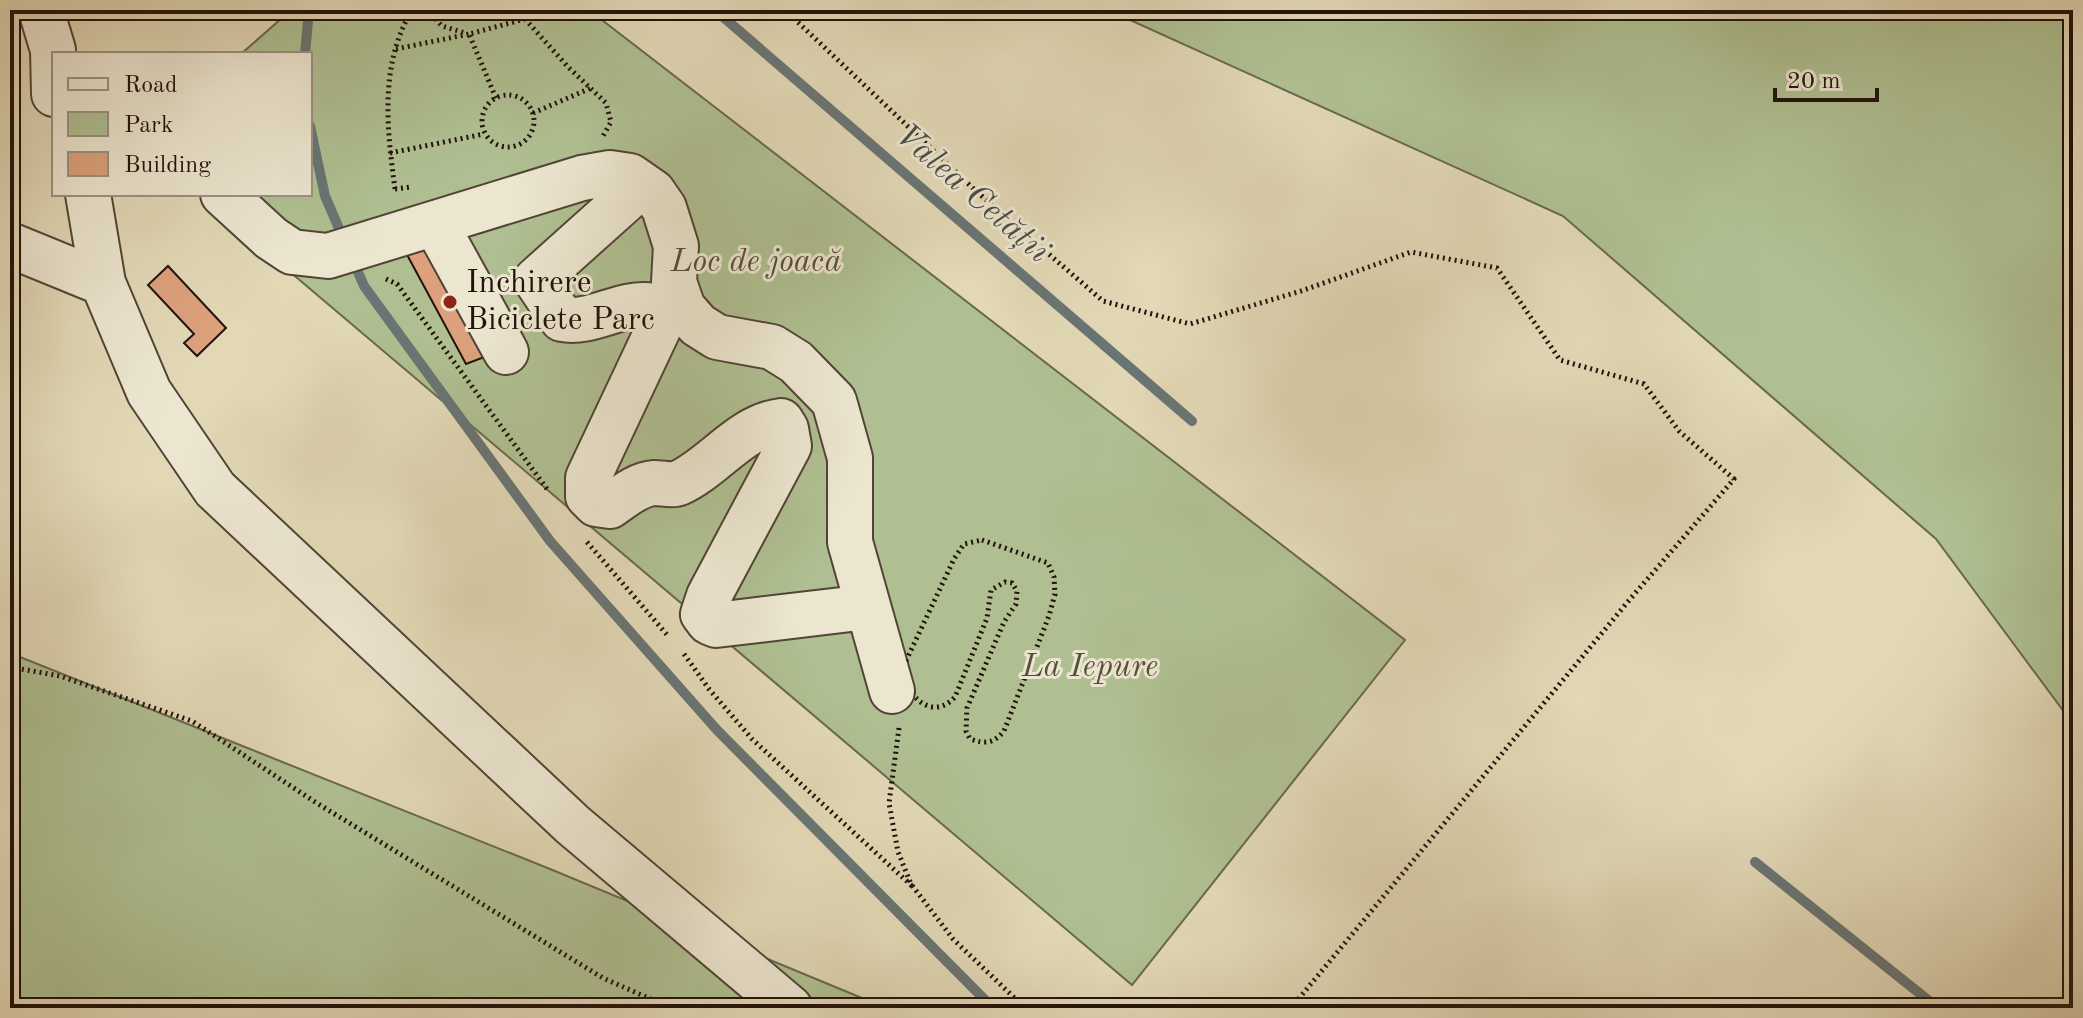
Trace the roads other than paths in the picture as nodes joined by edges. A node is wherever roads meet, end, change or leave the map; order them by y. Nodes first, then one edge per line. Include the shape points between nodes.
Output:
1 (42, 10) edge
2 (53, 52) edge
3 (83, 52) edge
4 (642, 185) junction
5 (88, 196) edge
6 (225, 196) edge
7 (427, 204) junction
8 (10, 245) edge
9 (103, 283) junction
10 (506, 352) dead end
11 (867, 607) junction
12 (898, 678) road end
13 (790, 1008) edge

1 - 2 street
1 - 3 street
4 - 7 street via 630,176 610,173
4 - 11 street via 664,208 676,246 674,282 683,308 698,325 717,337 772,347 796,362 834,401 850,458 850,542
4 - 11 street via 536,280 562,319 574,321 641,304 653,306 662,321 588,478 588,496 610,506 651,483 676,485 747,436 781,421 789,446 703,614 716,625
5 - 9 street
6 - 7 street via 292,252 328,256 351,249
7 - 10 street
8 - 9 street
9 - 13 street via 149,392 215,489 573,825
11 - 12 street

